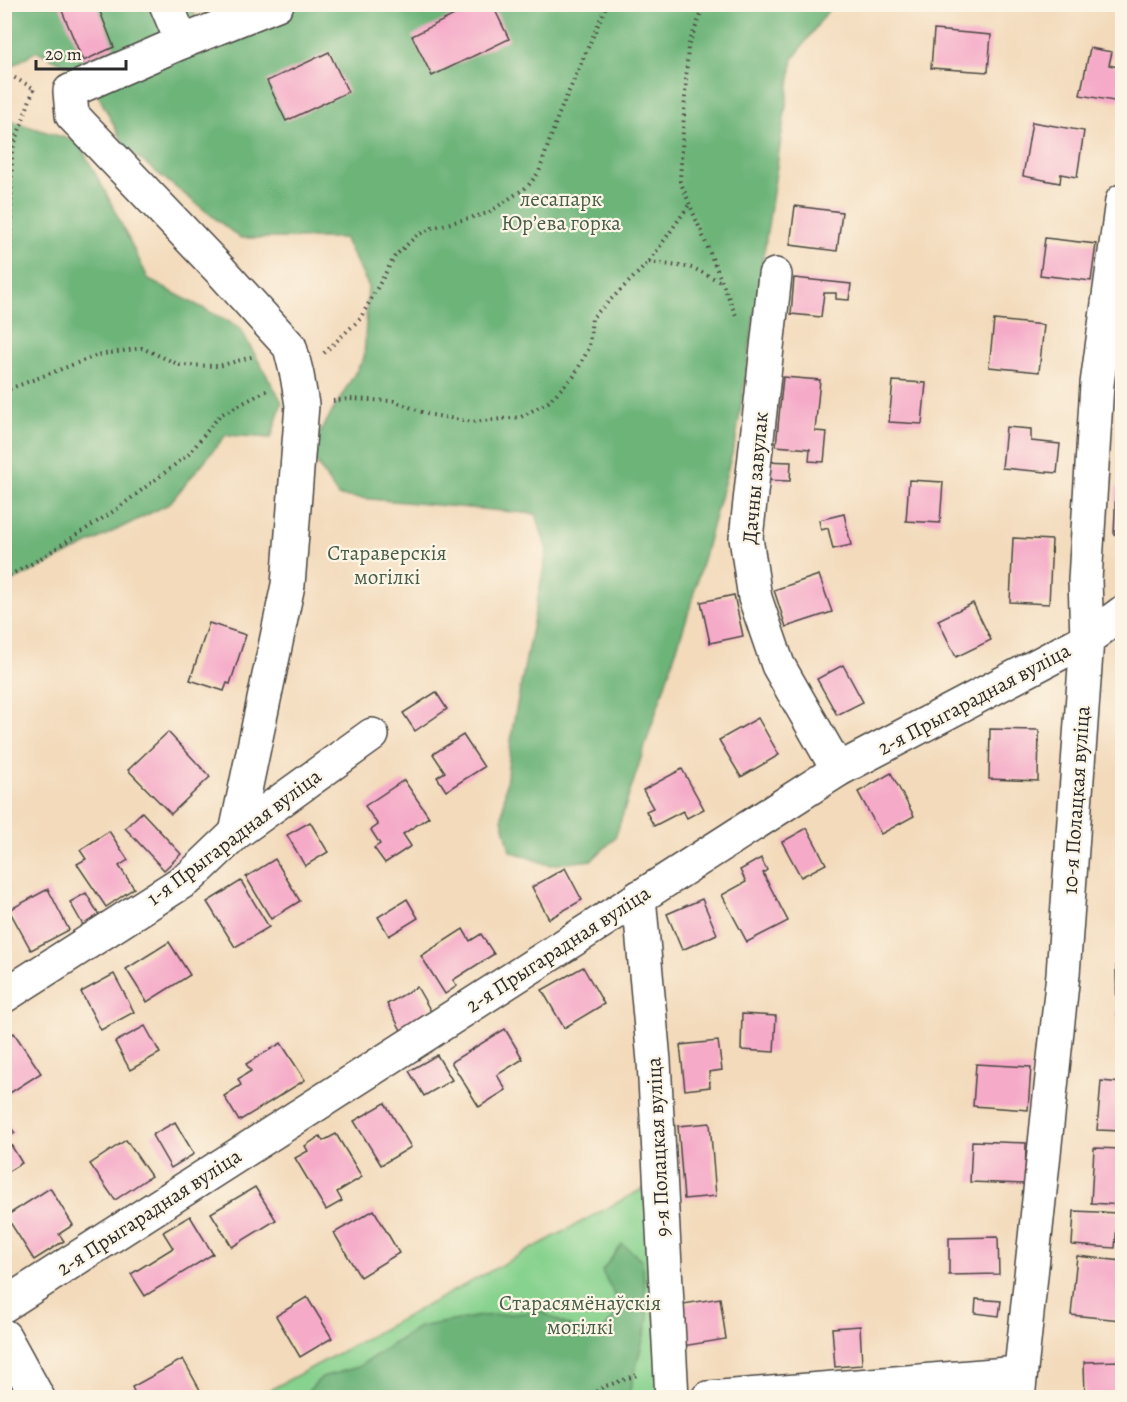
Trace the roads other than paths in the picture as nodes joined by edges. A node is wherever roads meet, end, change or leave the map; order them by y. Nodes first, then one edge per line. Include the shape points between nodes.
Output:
1 (166, 4) edge
2 (277, 4) edge
3 (182, 42) junction
4 (1122, 201) edge
5 (776, 275) dead end
6 (1122, 613) edge
7 (1087, 639) junction
8 (372, 735) dead end
9 (838, 770) junction
10 (236, 833) junction
11 (639, 897) junction
12 (4, 996) edge
13 (4, 1305) edge
14 (4, 1336) edge
15 (1018, 1385) edge
16 (38, 1398) edge
17 (672, 1398) edge
18 (708, 1398) edge

1 - 3 street
2 - 3 street
3 - 10 street via 70,92 72,115 221,271 296,376 288,585
4 - 7 street, 10-я Полацкая вуліца via 1097,384 1085,580
5 - 9 street, Дачны завулак via 746,538 755,598 778,665
6 - 7 street, 2-я Прыгарадная вуліца
7 - 9 street, 2-я Прыгарадная вуліца
7 - 15 street, 10-я Полацкая вуліца via 1063,974
8 - 10 street, 1-я Прыгарадная вуліца
9 - 11 street, 2-я Прыгарадная вуліца
10 - 12 street, 1-я Прыгарадная вуліца via 190,877
11 - 13 street, 2-я Прыгарадная вуліца
11 - 17 street, 9-я Полацкая вуліца via 654,1061
14 - 16 street
15 - 18 street

